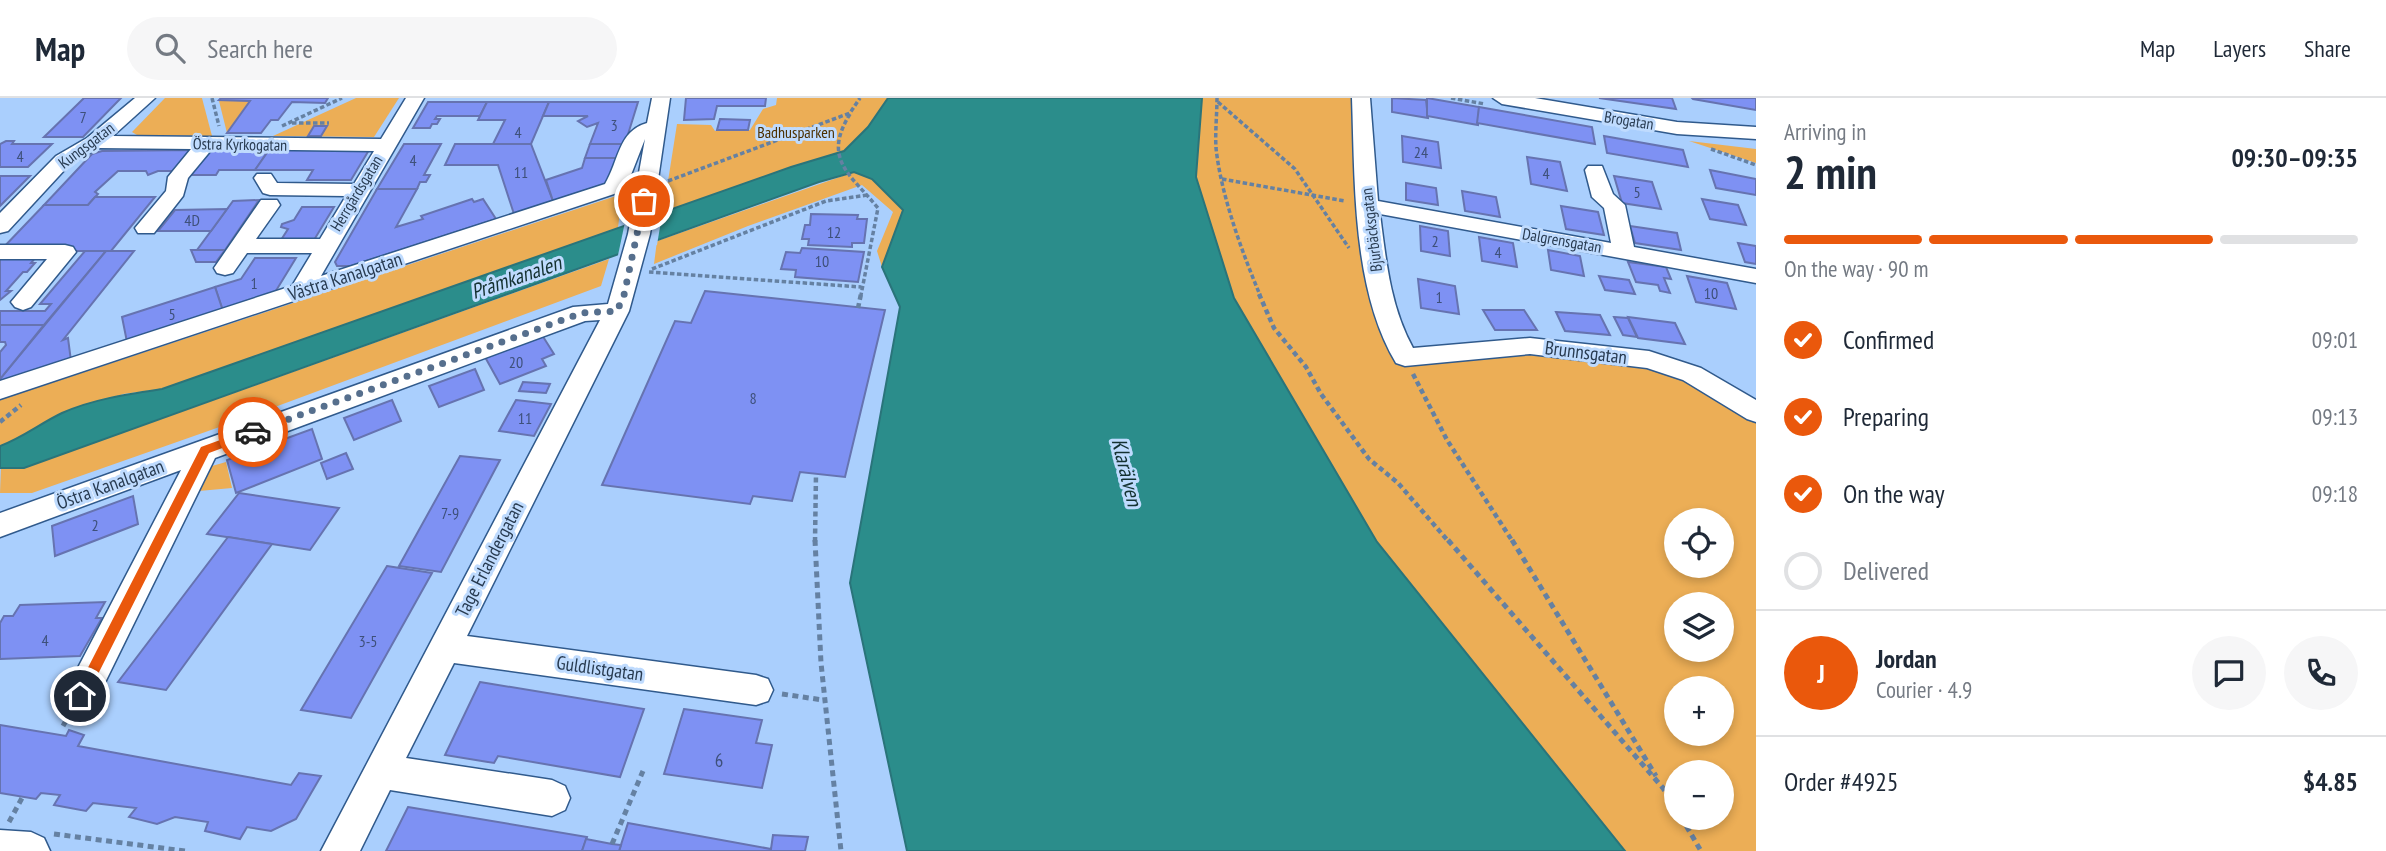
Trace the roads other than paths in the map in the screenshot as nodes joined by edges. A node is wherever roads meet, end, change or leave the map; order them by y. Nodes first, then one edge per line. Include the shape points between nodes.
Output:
1 (146, 98) edge
2 (415, 98) edge
3 (661, 98) edge
4 (1361, 98) edge
5 (1502, 98) edge
6 (656, 127) junction
7 (1756, 133) edge
8 (214, 139) junction
9 (88, 145) junction
10 (385, 145) junction
11 (1594, 170) dead end
12 (264, 177) dead end
13 (359, 190) junction
14 (269, 205) dead end
15 (1367, 205) junction
16 (0, 226) edge
17 (146, 228) dead end
18 (241, 246) junction
19 (325, 246) junction
20 (1624, 251) junction
21 (0, 252) edge
22 (225, 268) dead end
23 (1756, 276) edge
24 (301, 290) junction
25 (23, 302) dead end
26 (617, 311) junction
27 (1405, 357) joint
28 (0, 390) edge
29 (1756, 412) edge
30 (205, 450) junction
31 (0, 525) edge
32 (444, 646) junction
33 (756, 690) road end
34 (80, 696) dead end
35 (380, 771) junction
36 (552, 798) dead end
37 (340, 851) edge

1 - 9 street, Kungsgatan
2 - 10 street, Herrgårdsgatan
3 - 6 street, Tage Erlandergatan
4 - 15 street, Bjurbäcksgatan
5 - 7 street, Brogatan via 1677,128
6 - 24 street, Västra Kanalgatan via 634,138 613,188
6 - 26 street, Tage Erlandergatan via 638,268
8 - 9 street, Östra Kyrkogatan
8 - 10 street, Östra Kyrkogatan
8 - 17 street via 178,177 176,192
9 - 16 street, Kungsgatan via 63,160
10 - 13 street, Herrgårdsgatan
11 - 20 street via 1603,197 1614,205
12 - 13 street via 270,189
13 - 19 street, Herrgårdsgatan
14 - 18 street
15 - 20 street, Dalgrensgatan
15 - 27 street, Bjurbäcksgatan via 1377,280 1388,324
18 - 19 street
18 - 22 street
19 - 24 street, Herrgårdsgatan
20 - 23 street, Dalgrensgatan
21 - 25 street via 65,252
24 - 28 street, Västra Kanalgatan
26 - 30 street, Östra Kanalgatan via 582,313
26 - 32 street, Tage Erlandergatan
27 - 29 street, Brunnsgatan via 1530,346 1648,360 1692,374
30 - 31 street, Östra Kanalgatan
30 - 34 street
32 - 33 street, Guldlistgatan
32 - 35 street, Tage Erlandergatan
35 - 36 street
35 - 37 street, Tage Erlandergatan

